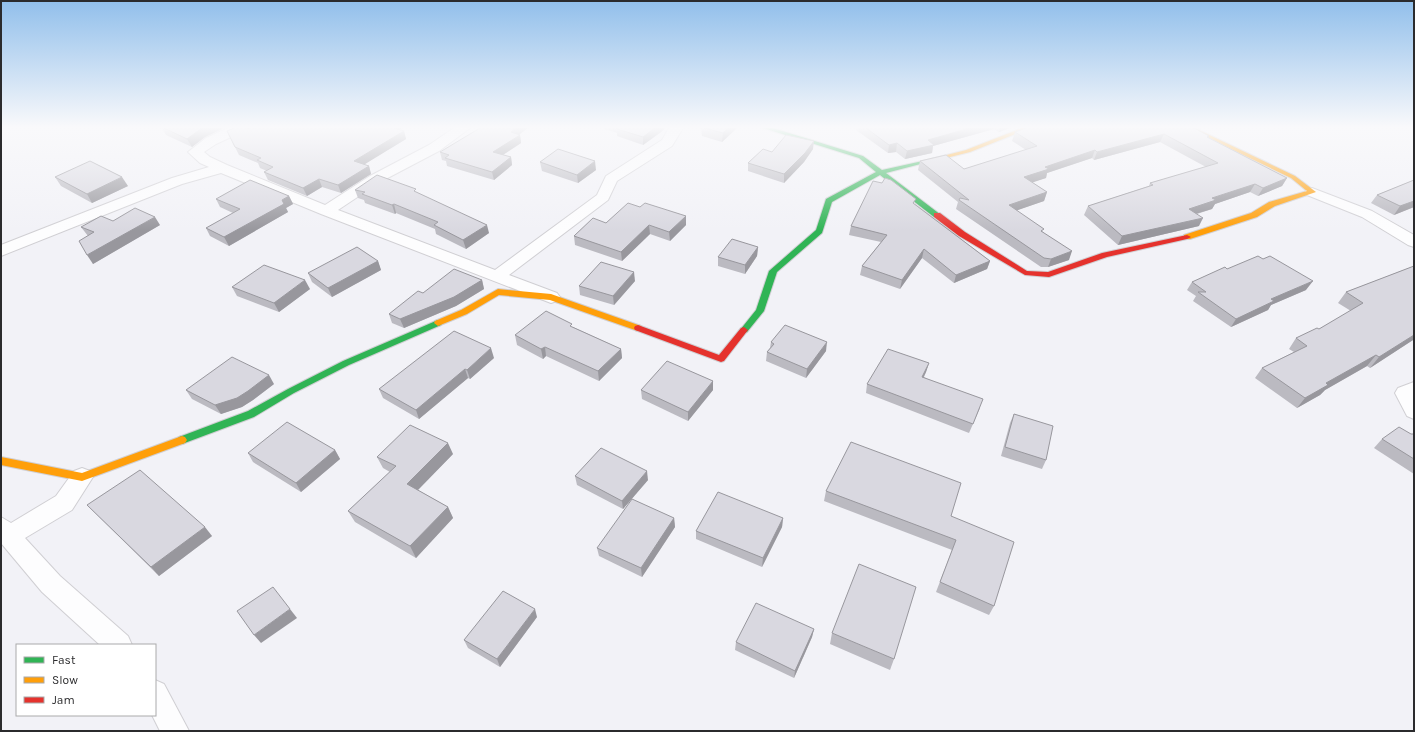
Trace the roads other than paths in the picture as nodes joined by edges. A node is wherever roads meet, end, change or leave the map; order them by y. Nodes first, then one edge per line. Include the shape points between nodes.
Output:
1 (210, 162) edge
2 (407, 162) edge
3 (637, 162) edge
4 (868, 162) edge
5 (922, 162) edge
6 (1262, 162) edge
7 (222, 168) junction
8 (881, 172) junction
9 (1312, 192) junction
10 (326, 211) junction
11 (1414, 242) edge
12 (1, 251) edge
13 (497, 276) junction
14 (551, 297) junction
15 (1414, 389) edge
16 (1414, 411) edge
17 (1, 461) edge
18 (82, 477) junction
19 (5, 531) edge
20 (117, 644) edge
21 (156, 695) edge
22 (175, 731) edge

1 - 7 street
2 - 10 street via 375,179
3 - 13 street via 611,179 603,198
4 - 8 street
5 - 8 street
6 - 9 street via 1293,177
7 - 10 street
7 - 12 street via 178,181
8 - 9 street via 962,234 1025,273 1049,275 1105,255 1195,235 1254,215 1272,204
8 - 14 street via 829,202 819,231 773,272 760,311 721,359
9 - 11 street via 1367,214
10 - 13 street
13 - 14 street
14 - 18 street via 498,292 464,312 346,363 251,414
15 - 16 street via 1405,393
17 - 18 street
18 - 19 street via 64,503
19 - 20 street via 51,584
21 - 22 street

